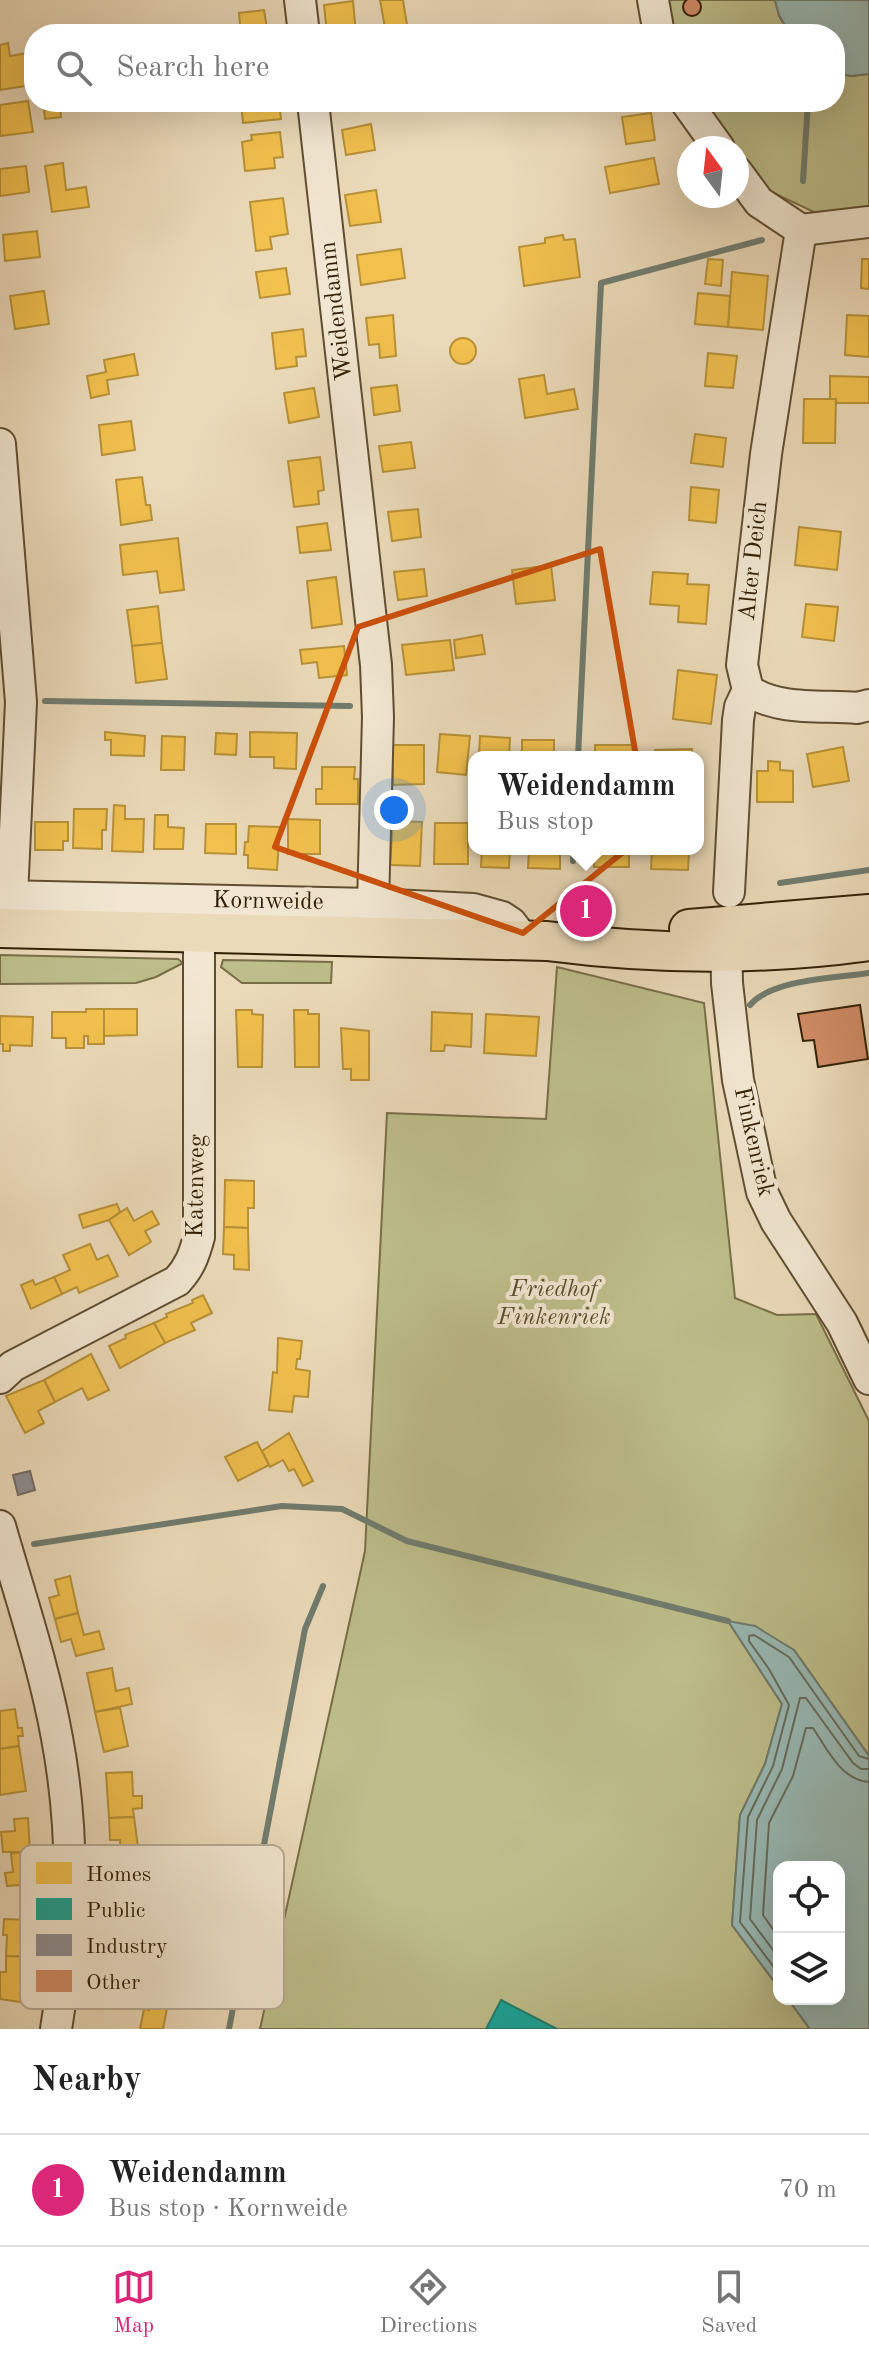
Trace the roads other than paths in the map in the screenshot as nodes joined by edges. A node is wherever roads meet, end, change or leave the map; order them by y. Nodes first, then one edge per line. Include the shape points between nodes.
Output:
1 (300, 0) edge
2 (653, 0) edge
3 (303, 24) edge
4 (657, 24) edge
5 (314, 112) edge
6 (693, 112) edge
7 (710, 136) edge
8 (749, 188) edge
9 (869, 222) edge
10 (801, 230) junction
11 (0, 444) edge
12 (748, 690) junction
13 (869, 705) edge
14 (373, 904) junction
15 (4, 907) edge
16 (869, 914) edge
17 (727, 924) junction
18 (199, 931) junction
19 (536, 941) junction
20 (869, 941) edge
21 (0, 1378) edge
22 (869, 1379) edge
23 (0, 1526) edge
24 (69, 1845) edge
25 (59, 2009) edge
26 (56, 2029) edge

1 - 3 street
2 - 4 street
5 - 14 street, Weidendamm via 376,665
6 - 7 street
8 - 10 street via 759,202
9 - 10 street
10 - 12 street, Alter Deich via 766,454 742,665
11 - 15 street via 21,702
12 - 13 street via 774,702
12 - 17 street, Alter Deich via 738,720
14 - 15 street, Kornweide
14 - 19 street, Kornweide via 490,912
15 - 18 main road, Kornweide
16 - 17 main road, Kornweide
17 - 19 main road, Kornweide
17 - 20 main road, Kornweide via 782,951
17 - 22 street, Finkenriek via 727,983 740,1090 762,1192 842,1323
18 - 19 main road, Kornweide
18 - 21 street, Katenweg via 199,1237 194,1257 177,1281 13,1366
23 - 24 street via 48,1694
25 - 26 street

